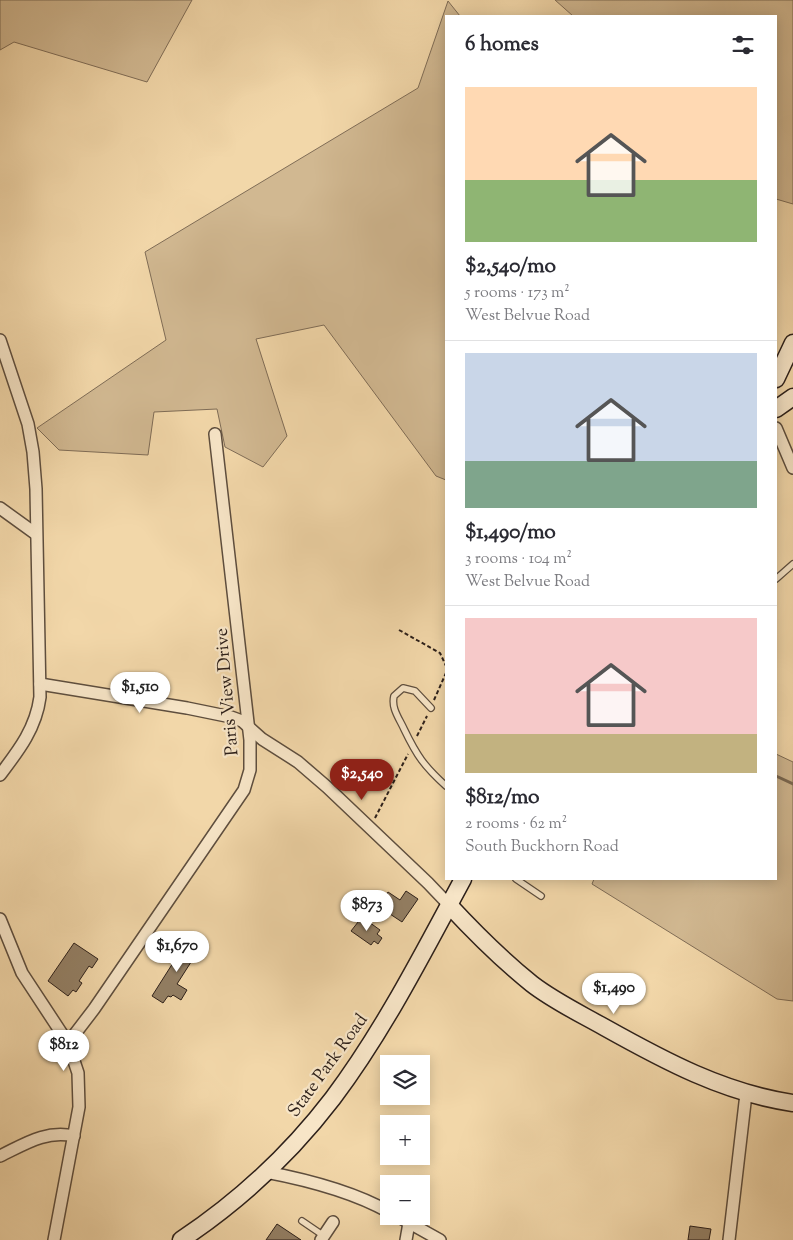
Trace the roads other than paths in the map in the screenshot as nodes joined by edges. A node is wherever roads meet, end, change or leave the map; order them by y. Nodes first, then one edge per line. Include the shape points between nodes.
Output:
1 (0, 340) edge
2 (793, 343) edge
3 (777, 377) edge
4 (793, 397) edge
5 (777, 408) edge
6 (777, 430) edge
7 (215, 434) dead end
8 (793, 468) edge
9 (0, 508) edge
10 (36, 534) junction
11 (793, 564) edge
12 (777, 578) edge
13 (40, 684) junction
14 (431, 708) dead end
15 (248, 726) junction
16 (0, 775) edge
17 (445, 785) edge
18 (462, 880) edge
19 (517, 880) edge
20 (541, 896) dead end
21 (449, 905) junction
22 (0, 919) edge
23 (68, 1043) junction
24 (746, 1094) junction
25 (793, 1103) edge
26 (74, 1136) junction
27 (0, 1156) edge
28 (266, 1172) junction
29 (380, 1207) edge
30 (302, 1221) dead end
31 (333, 1222) dead end
32 (409, 1225) edge
33 (413, 1225) edge
34 (323, 1238) edge
35 (54, 1240) edge
36 (181, 1240) edge
37 (406, 1240) edge
38 (440, 1240) edge
39 (729, 1240) edge

1 - 10 street via 28,424 35,480
2 - 3 main road
4 - 5 main road
6 - 8 street
7 - 15 street, Paris View Drive
9 - 10 street
10 - 13 street
11 - 12 lane
13 - 15 street via 187,708 230,717
13 - 16 street via 39,709 31,730
14 - 17 lane via 412,689 403,688 394,696 395,710 415,753
15 - 21 street via 327,787
15 - 23 street, Paris View Drive via 250,770 244,790
18 - 21 main road, State Park Road
19 - 20 lane
21 - 24 main road via 510,966 554,999 686,1070
21 - 28 main road, State Park Road via 352,1071 316,1119
22 - 23 street via 22,973
23 - 26 street via 79,1084
24 - 25 main road
24 - 39 street
26 - 27 street via 54,1134
26 - 35 street
28 - 29 street via 339,1190
28 - 36 main road, State Park Road
30 - 34 lane
31 - 34 street
32 - 37 street
33 - 38 street

